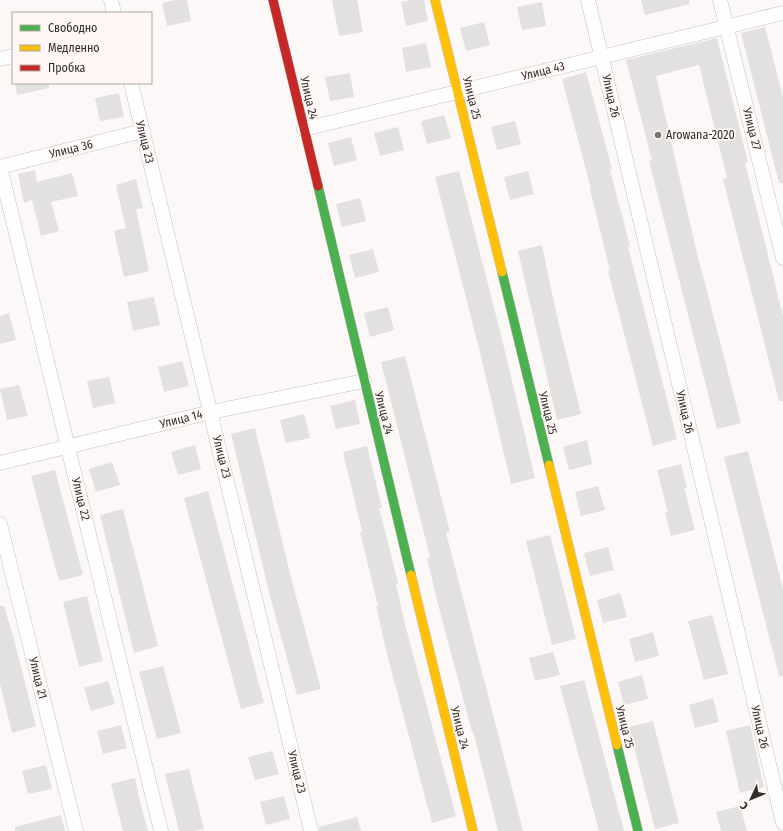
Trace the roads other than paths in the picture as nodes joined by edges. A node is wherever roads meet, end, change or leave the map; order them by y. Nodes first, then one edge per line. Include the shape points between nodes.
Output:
1 (111, 0) edge
2 (273, 0) edge
3 (436, 0) edge
4 (588, 0) edge
5 (720, 0) edge
6 (114, 12) edge
7 (783, 13) edge
8 (728, 27) junction
9 (12, 56) edge
10 (601, 57) junction
11 (0, 59) edge
12 (131, 84) edge
13 (458, 92) junction
14 (304, 129) junction
15 (143, 131) junction
16 (0, 167) edge
17 (783, 258) edge
18 (364, 381) junction
19 (211, 412) junction
20 (68, 447) junction
21 (0, 464) edge
22 (0, 524) edge
23 (783, 823) edge
24 (783, 827) edge
25 (76, 831) edge
26 (161, 831) edge
27 (311, 831) edge
28 (473, 831) edge
29 (638, 831) edge
30 (777, 831) edge

1 - 6 street
2 - 14 street, Улица 24
3 - 13 street, Улица 25
4 - 10 street, Улица 26
5 - 8 street, Улица 27
7 - 8 street, Улица 43
8 - 10 street, Улица 43
8 - 17 street, Улица 27
9 - 11 street
10 - 13 street, Улица 43
10 - 23 street, Улица 26
12 - 15 street, Улица 23
13 - 14 street, Улица 43
13 - 29 street, Улица 25
14 - 18 street, Улица 24
15 - 16 street, Улица 36
15 - 19 street, Улица 23
16 - 20 street, Улица 22
18 - 19 street, Улица 14
18 - 28 street, Улица 24
19 - 20 street, Улица 14
19 - 27 street, Улица 23
20 - 21 street, Улица 14
20 - 26 street, Улица 22
22 - 25 street, Улица 21
24 - 30 street

